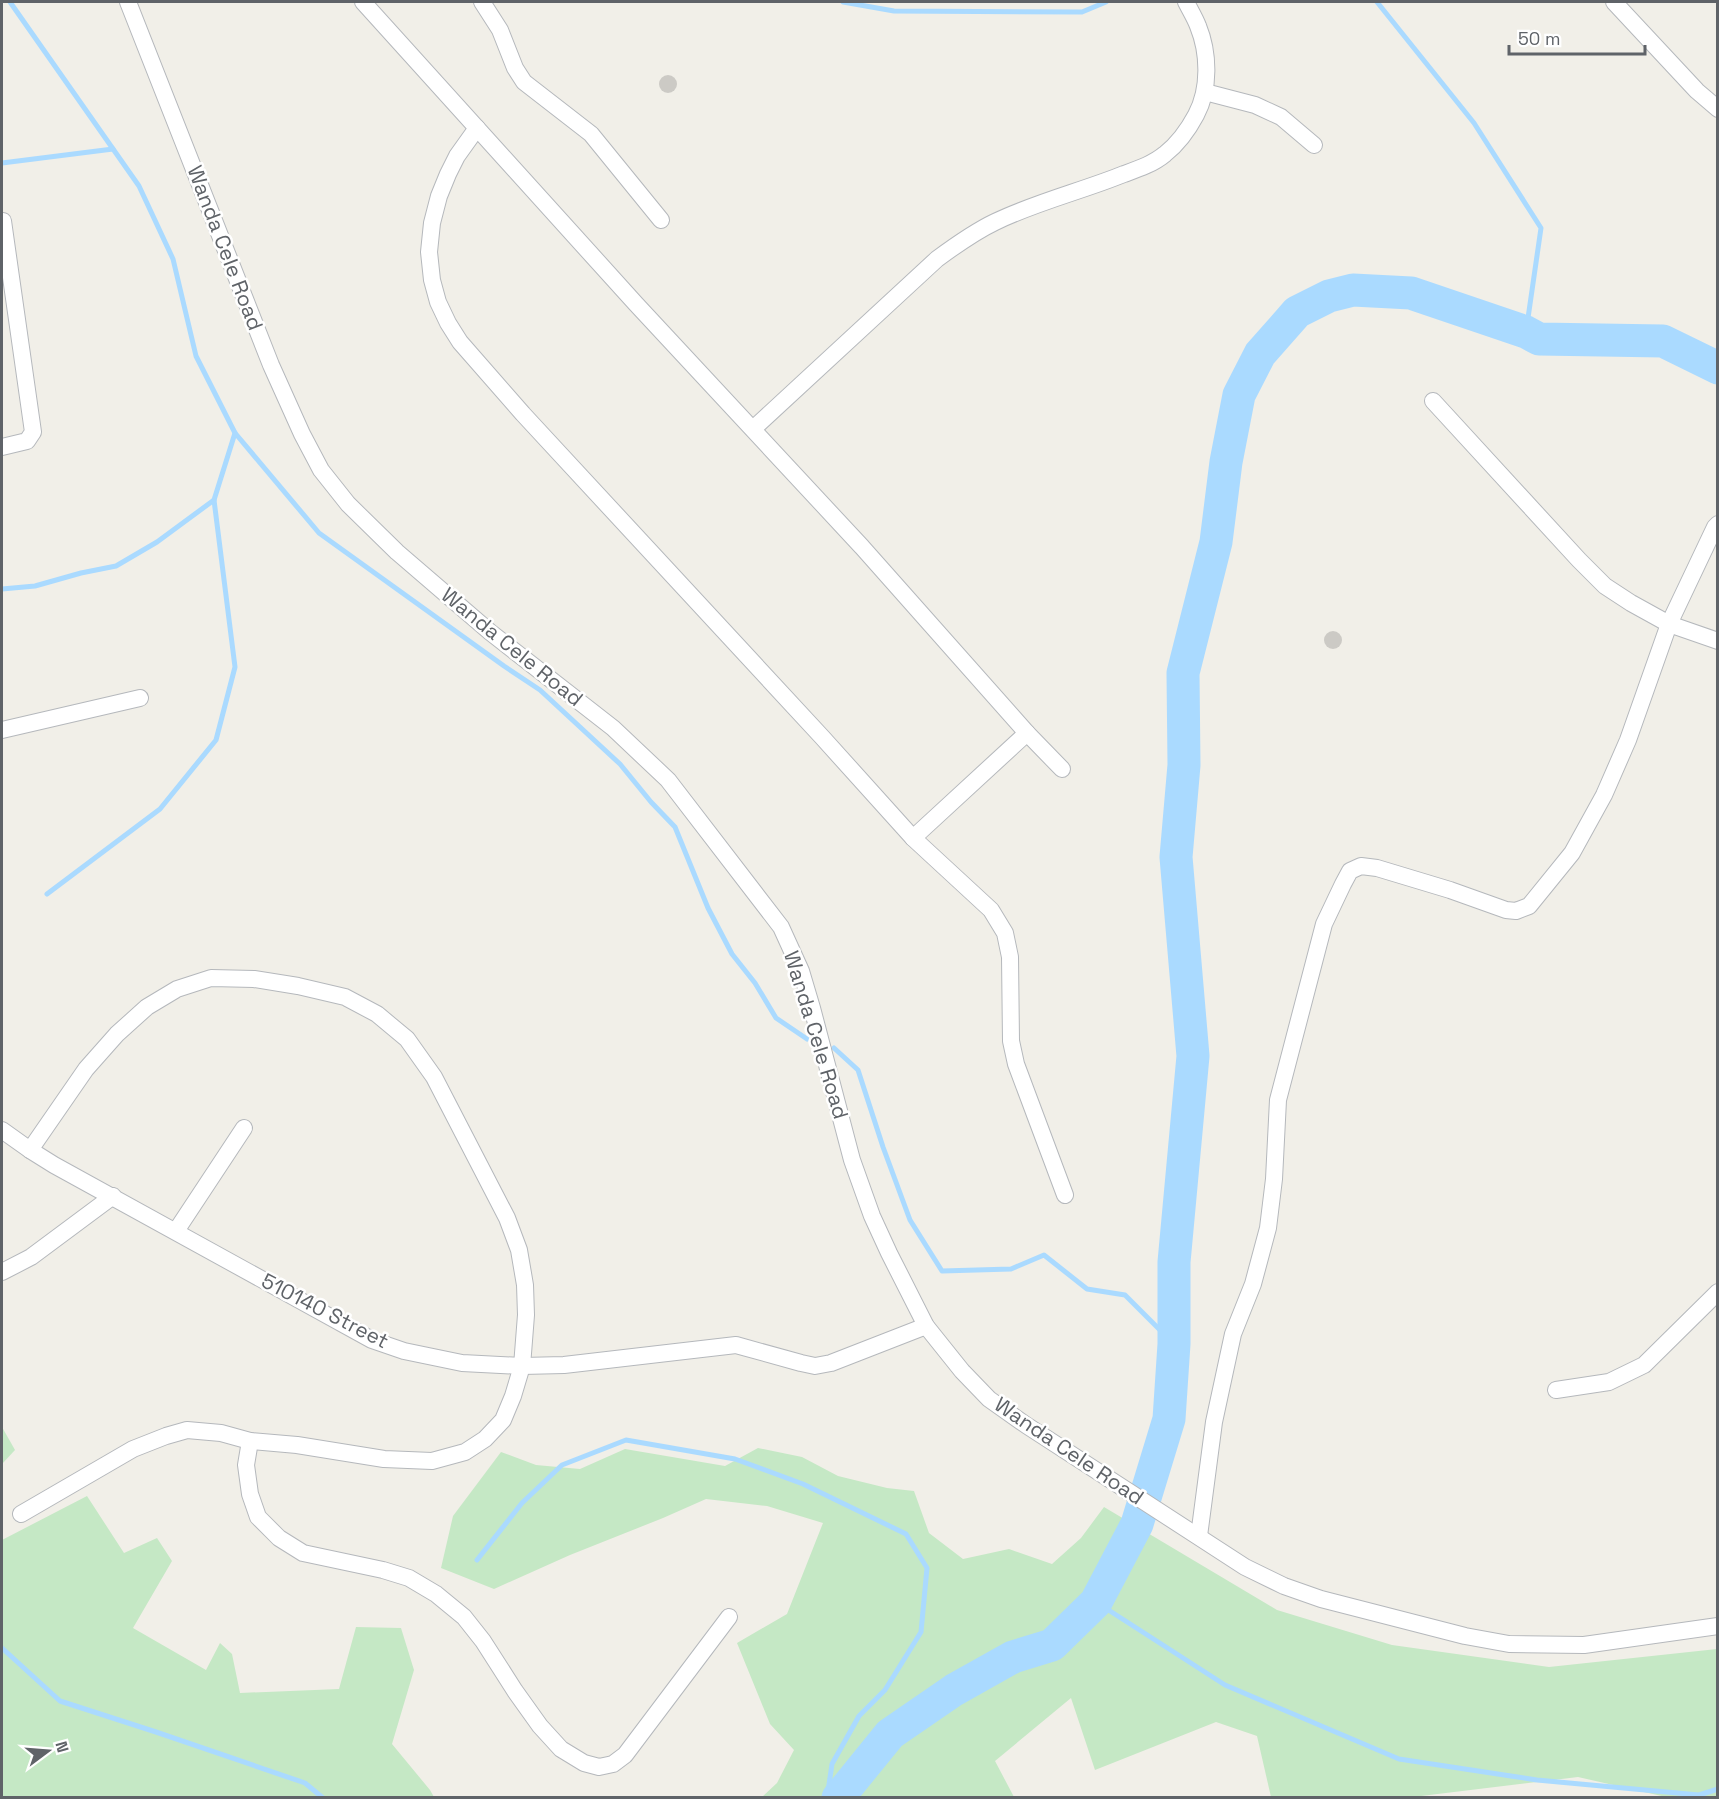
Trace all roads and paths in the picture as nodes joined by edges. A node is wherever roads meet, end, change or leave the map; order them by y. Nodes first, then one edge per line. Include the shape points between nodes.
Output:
1 (128, 2) edge
2 (363, 2) edge
3 (482, 2) edge
4 (1186, 2) edge
5 (1614, 2) edge
6 (1205, 92) junction
7 (1718, 109) edge
8 (477, 128) junction
9 (1314, 145) dead end
10 (661, 220) dead end
11 (3, 221) edge
12 (1433, 400) dead end
13 (753, 429) junction
14 (2, 447) edge
15 (1718, 524) edge
16 (1669, 624) junction
17 (1718, 641) edge
18 (140, 698) dead end
19 (2, 730) edge
20 (1027, 733) junction
21 (1062, 769) dead end
22 (913, 838) junction
23 (244, 1128) dead end
24 (2, 1130) edge
25 (30, 1150) junction
26 (1065, 1195) dead end
27 (113, 1196) junction
28 (176, 1231) junction
29 (2, 1272) edge
30 (1718, 1292) edge
31 (926, 1326) junction
32 (522, 1366) junction
33 (1556, 1390) dead end
34 (250, 1441) junction
35 (21, 1514) dead end
36 (1199, 1536) junction
37 (729, 1617) dead end
38 (1718, 1626) edge

1 - 31 street, Wanda Cele Road via 272,365 321,470 348,504 397,552 490,632 613,728 668,780 781,927 801,970 852,1160 868,1205
2 - 8 street
3 - 10 street via 524,82 591,134
4 - 6 street via 1204,48
5 - 7 street
6 - 9 street via 1275,114
6 - 13 street via 1188,130 1163,156 1090,188 996,221 962,240
8 - 13 street
8 - 22 street via 448,174 432,223 432,280 448,323 523,414
11 - 14 street via 33,432 27,441
12 - 16 street via 1605,586
13 - 20 street
15 - 16 street
16 - 17 street
16 - 36 street via 1604,795 1572,853 1529,906 1506,910 1361,866 1350,871 1343,884 1324,924 1278,1100 1268,1228 1253,1284 1233,1334 1214,1422
18 - 19 street
20 - 21 street
20 - 22 street
22 - 26 street via 991,910 1005,933 1010,957 1011,1041 1016,1064
23 - 28 street
24 - 25 street, 510140 Street
25 - 27 street, 510140 Street
25 - 32 street via 86,1069 117,1034 147,1007 177,989 211,978 254,979 345,997 377,1014 407,1039 434,1077 507,1218 519,1250 525,1285
27 - 28 street, 510140 Street
27 - 29 street via 31,1257
28 - 32 street, 510140 Street via 372,1340 462,1363
30 - 33 street via 1644,1365 1609,1382
31 - 32 street, 510140 Street via 815,1366 736,1345 564,1365
31 - 36 street, Wanda Cele Road via 989,1399
32 - 34 street via 503,1420 465,1452 432,1461 384,1459
34 - 35 street via 187,1430 166,1436 133,1449
34 - 37 street via 246,1465 250,1494 258,1517 279,1538 303,1553 409,1578 436,1594 464,1617 483,1641 540,1726 561,1749 584,1763 599,1767 613,1764 625,1755
36 - 38 street, Wanda Cele Road via 1245,1567 1302,1593 1509,1644 1584,1645

